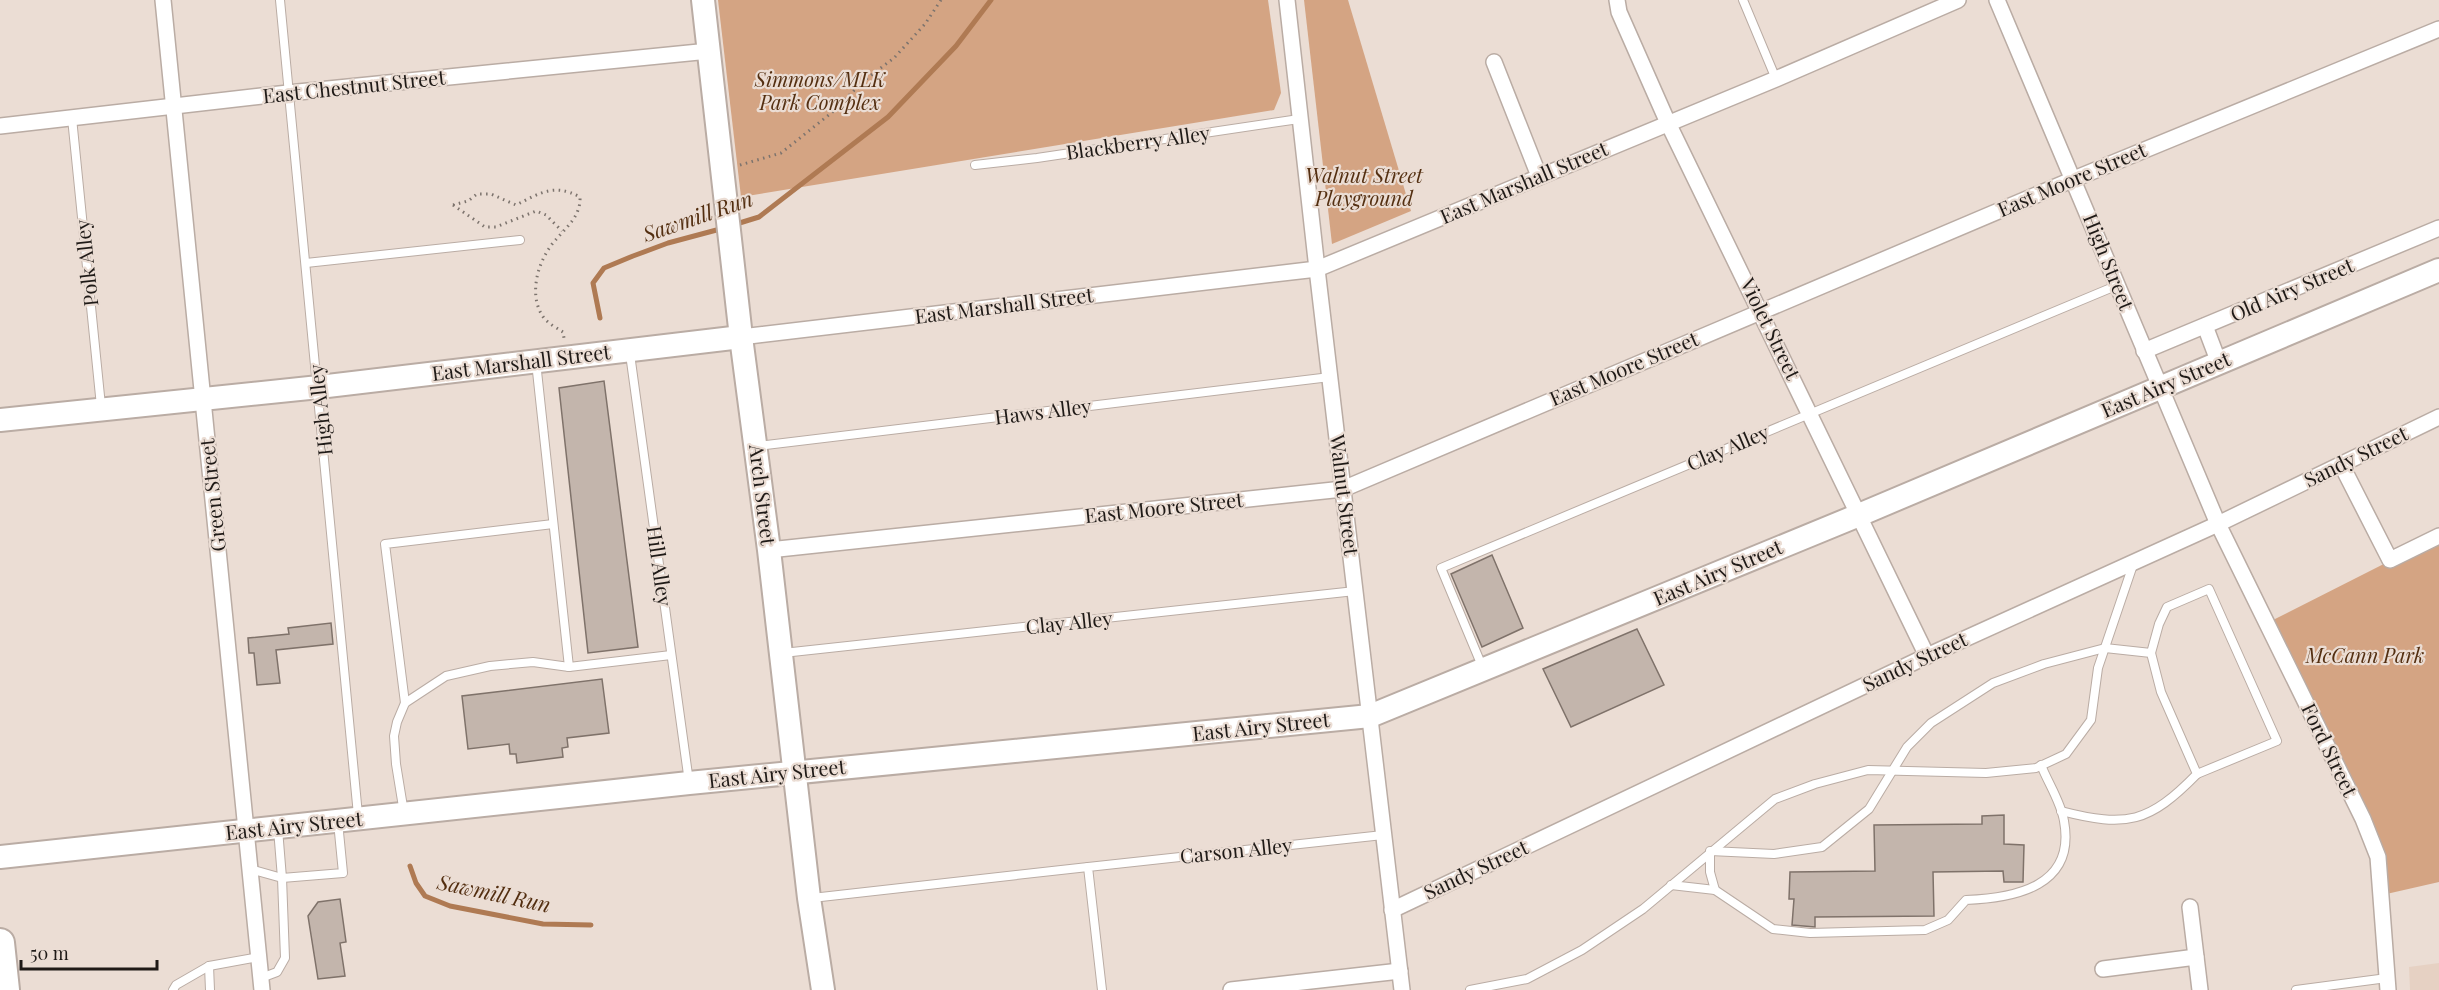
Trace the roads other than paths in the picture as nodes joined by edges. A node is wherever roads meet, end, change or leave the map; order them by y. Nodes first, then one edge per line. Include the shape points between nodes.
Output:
1 (163, 0) edge
2 (280, 0) edge
3 (703, 0) edge
4 (1287, 0) edge
5 (1617, 0) edge
6 (1743, 0) edge
7 (1958, 0) edge
8 (1997, 0) edge
9 (2439, 29) edge
10 (709, 51) junction
11 (1494, 62) dead end
12 (1776, 79) junction
13 (288, 93) junction
14 (174, 106) junction
15 (72, 118) junction
16 (1299, 119) junction
17 (1668, 123) junction
18 (0, 126) edge
19 (975, 165) dead end
20 (1539, 176) junction
21 (2074, 179) junction
22 (2439, 228) edge
23 (520, 240) dead end
24 (306, 263) junction
25 (1317, 269) junction
26 (2439, 270) edge
27 (2118, 285) junction
28 (1761, 311) junction
29 (2205, 326) junction
30 (741, 337) junction
31 (629, 350) junction
32 (2144, 351) junction
33 (536, 361) junction
34 (2219, 363) junction
35 (1330, 377) junction
36 (319, 387) junction
37 (2159, 387) junction
38 (204, 399) junction
39 (101, 408) junction
40 (1810, 414) junction
41 (2439, 417) edge
42 (0, 420) edge
43 (756, 446) junction
44 (2341, 465) junction
45 (1343, 489) junction
46 (1859, 515) junction
47 (553, 524) junction
48 (2218, 524) junction
49 (2439, 536) edge
50 (769, 550) junction
51 (2134, 562) junction
52 (1356, 591) junction
53 (2105, 648) junction
54 (2151, 653) junction
55 (781, 654) junction
56 (671, 655) junction
57 (1927, 656) junction
58 (569, 668) junction
59 (1484, 670) junction
60 (405, 704) junction
61 (1370, 716) junction
62 (2041, 765) junction
63 (1892, 771) junction
64 (796, 772) junction
65 (2197, 774) junction
66 (689, 783) junction
67 (2061, 811) junction
68 (404, 814) junction
69 (348, 821) junction
70 (278, 827) junction
71 (246, 831) junction
72 (1383, 835) junction
73 (1710, 851) junction
74 (0, 857) edge
75 (1088, 867) junction
76 (250, 868) junction
77 (282, 878) junction
78 (1671, 885) junction
79 (1715, 890) junction
80 (809, 898) junction
81 (2190, 907) dead end
82 (1392, 910) junction
83 (0, 943) edge
84 (259, 957) junction
85 (2196, 957) junction
86 (209, 966) junction
87 (2103, 969) dead end
88 (1400, 971) junction
89 (262, 984) edge
90 (2387, 984) edge
91 (5, 990) edge
92 (172, 990) edge
93 (210, 990) edge
94 (823, 990) edge
95 (1102, 990) edge
96 (1231, 990) edge
97 (1402, 990) edge
98 (1470, 990) edge
99 (2200, 990) edge
100 (2296, 990) edge

1 - 14 street, Green Street
2 - 13 lane, High Alley
3 - 10 main road, Arch Street
4 - 16 street, Walnut Street
5 - 17 street, Violet Street
6 - 12 lane
7 - 12 street, East Marshall Street
8 - 21 street, High Street
9 - 21 street, East Moore Street
10 - 13 street, East Chestnut Street
10 - 30 main road, Arch Street
11 - 20 street
12 - 17 street, East Marshall Street
13 - 14 street, East Chestnut Street
13 - 24 lane, High Alley
14 - 15 street, East Chestnut Street
14 - 38 street, Green Street
15 - 18 street, East Chestnut Street
15 - 39 lane, Polk Alley
16 - 19 lane, Blackberry Alley
16 - 25 street, Walnut Street
17 - 20 street, East Marshall Street
17 - 28 street, Violet Street
20 - 25 street, East Marshall Street
21 - 27 street, High Street
21 - 28 street, East Moore Street
22 - 29 street, Old Airy Street
23 - 24 lane
24 - 36 lane, High Alley
25 - 30 street, East Marshall Street
25 - 35 street, Walnut Street
26 - 34 main road, East Airy Street
27 - 32 street, High Street
27 - 40 lane, Clay Alley
28 - 40 street, Violet Street
28 - 45 street, East Moore Street
29 - 32 street, Old Airy Street
29 - 34 street
30 - 31 main road, East Marshall Street
30 - 43 main road, Arch Street
31 - 33 main road, East Marshall Street
31 - 56 lane, Hill Alley
32 - 37 street, High Street
33 - 36 main road, East Marshall Street
33 - 47 lane
34 - 37 main road, East Airy Street
35 - 43 lane, Haws Alley
35 - 45 street, Walnut Street
36 - 38 main road, East Marshall Street
36 - 69 lane, High Alley
37 - 46 main road, East Airy Street
37 - 48 street, High Street
38 - 39 main road, East Marshall Street
38 - 71 street, Green Street
39 - 42 main road, East Marshall Street
40 - 46 street, Violet Street
40 - 59 lane, Clay Alley via 1441,568
41 - 44 street, Sandy Street
43 - 50 main road, Arch Street
44 - 48 street, Sandy Street
44 - 49 street via 2390,560
45 - 50 street, East Moore Street
45 - 52 street, Walnut Street
46 - 57 street, Violet Street
46 - 59 main road, East Airy Street
47 - 58 lane
47 - 60 lane via 385,544
48 - 51 street, Sandy Street
48 - 90 street, Ford Street via 2378,857
50 - 55 main road, Arch Street
51 - 53 lane
51 - 57 street, Sandy Street
52 - 55 lane, Clay Alley
52 - 61 street, Walnut Street
53 - 54 lane
53 - 62 lane via 2098,668 2091,720 2066,754
53 - 63 lane via 1993,683 1931,723 1907,747
54 - 65 lane via 2161,692
54 - 65 lane via 2167,607 2209,590 2277,741
55 - 64 main road, Arch Street
56 - 58 lane
56 - 66 lane, Hill Alley
57 - 82 street, Sandy Street
58 - 60 lane via 533,662 490,666 446,676
59 - 61 main road, East Airy Street
60 - 68 lane via 394,736
61 - 64 main road, East Airy Street
61 - 72 street, Walnut Street
62 - 63 lane via 1986,773
62 - 67 lane
63 - 73 lane via 1868,770 1775,798
63 - 73 lane via 1869,809 1822,848 1774,854
64 - 66 main road, East Airy Street
64 - 80 main road, Arch Street
65 - 67 lane via 2163,805 2142,817 2106,821
66 - 68 main road, East Airy Street
67 - 79 lane via 2064,851 2055,871 2037,886 1995,898 1966,900 1948,920 1925,930 1785,932
68 - 69 main road, East Airy Street
69 - 70 main road, East Airy Street
69 - 77 lane, High Alley via 343,873
70 - 71 main road, East Airy Street
70 - 77 lane
71 - 74 main road, East Airy Street
71 - 76 street, Green Street
72 - 75 lane, Carson Alley
72 - 82 street, Walnut Street
73 - 78 lane
73 - 79 lane
75 - 80 lane, Carson Alley
75 - 95 lane
76 - 77 lane
76 - 84 street, Green Street
77 - 89 lane via 285,958 277,972
78 - 79 lane
78 - 98 lane via 1582,950 1527,979
80 - 94 main road, Arch Street
81 - 85 street
82 - 88 street, Walnut Street
83 - 91 highway
84 - 86 lane
84 - 89 street, Green Street
85 - 87 street
85 - 99 street
86 - 92 lane
86 - 93 lane
88 - 96 street
88 - 97 street, Walnut Street
90 - 100 lane

